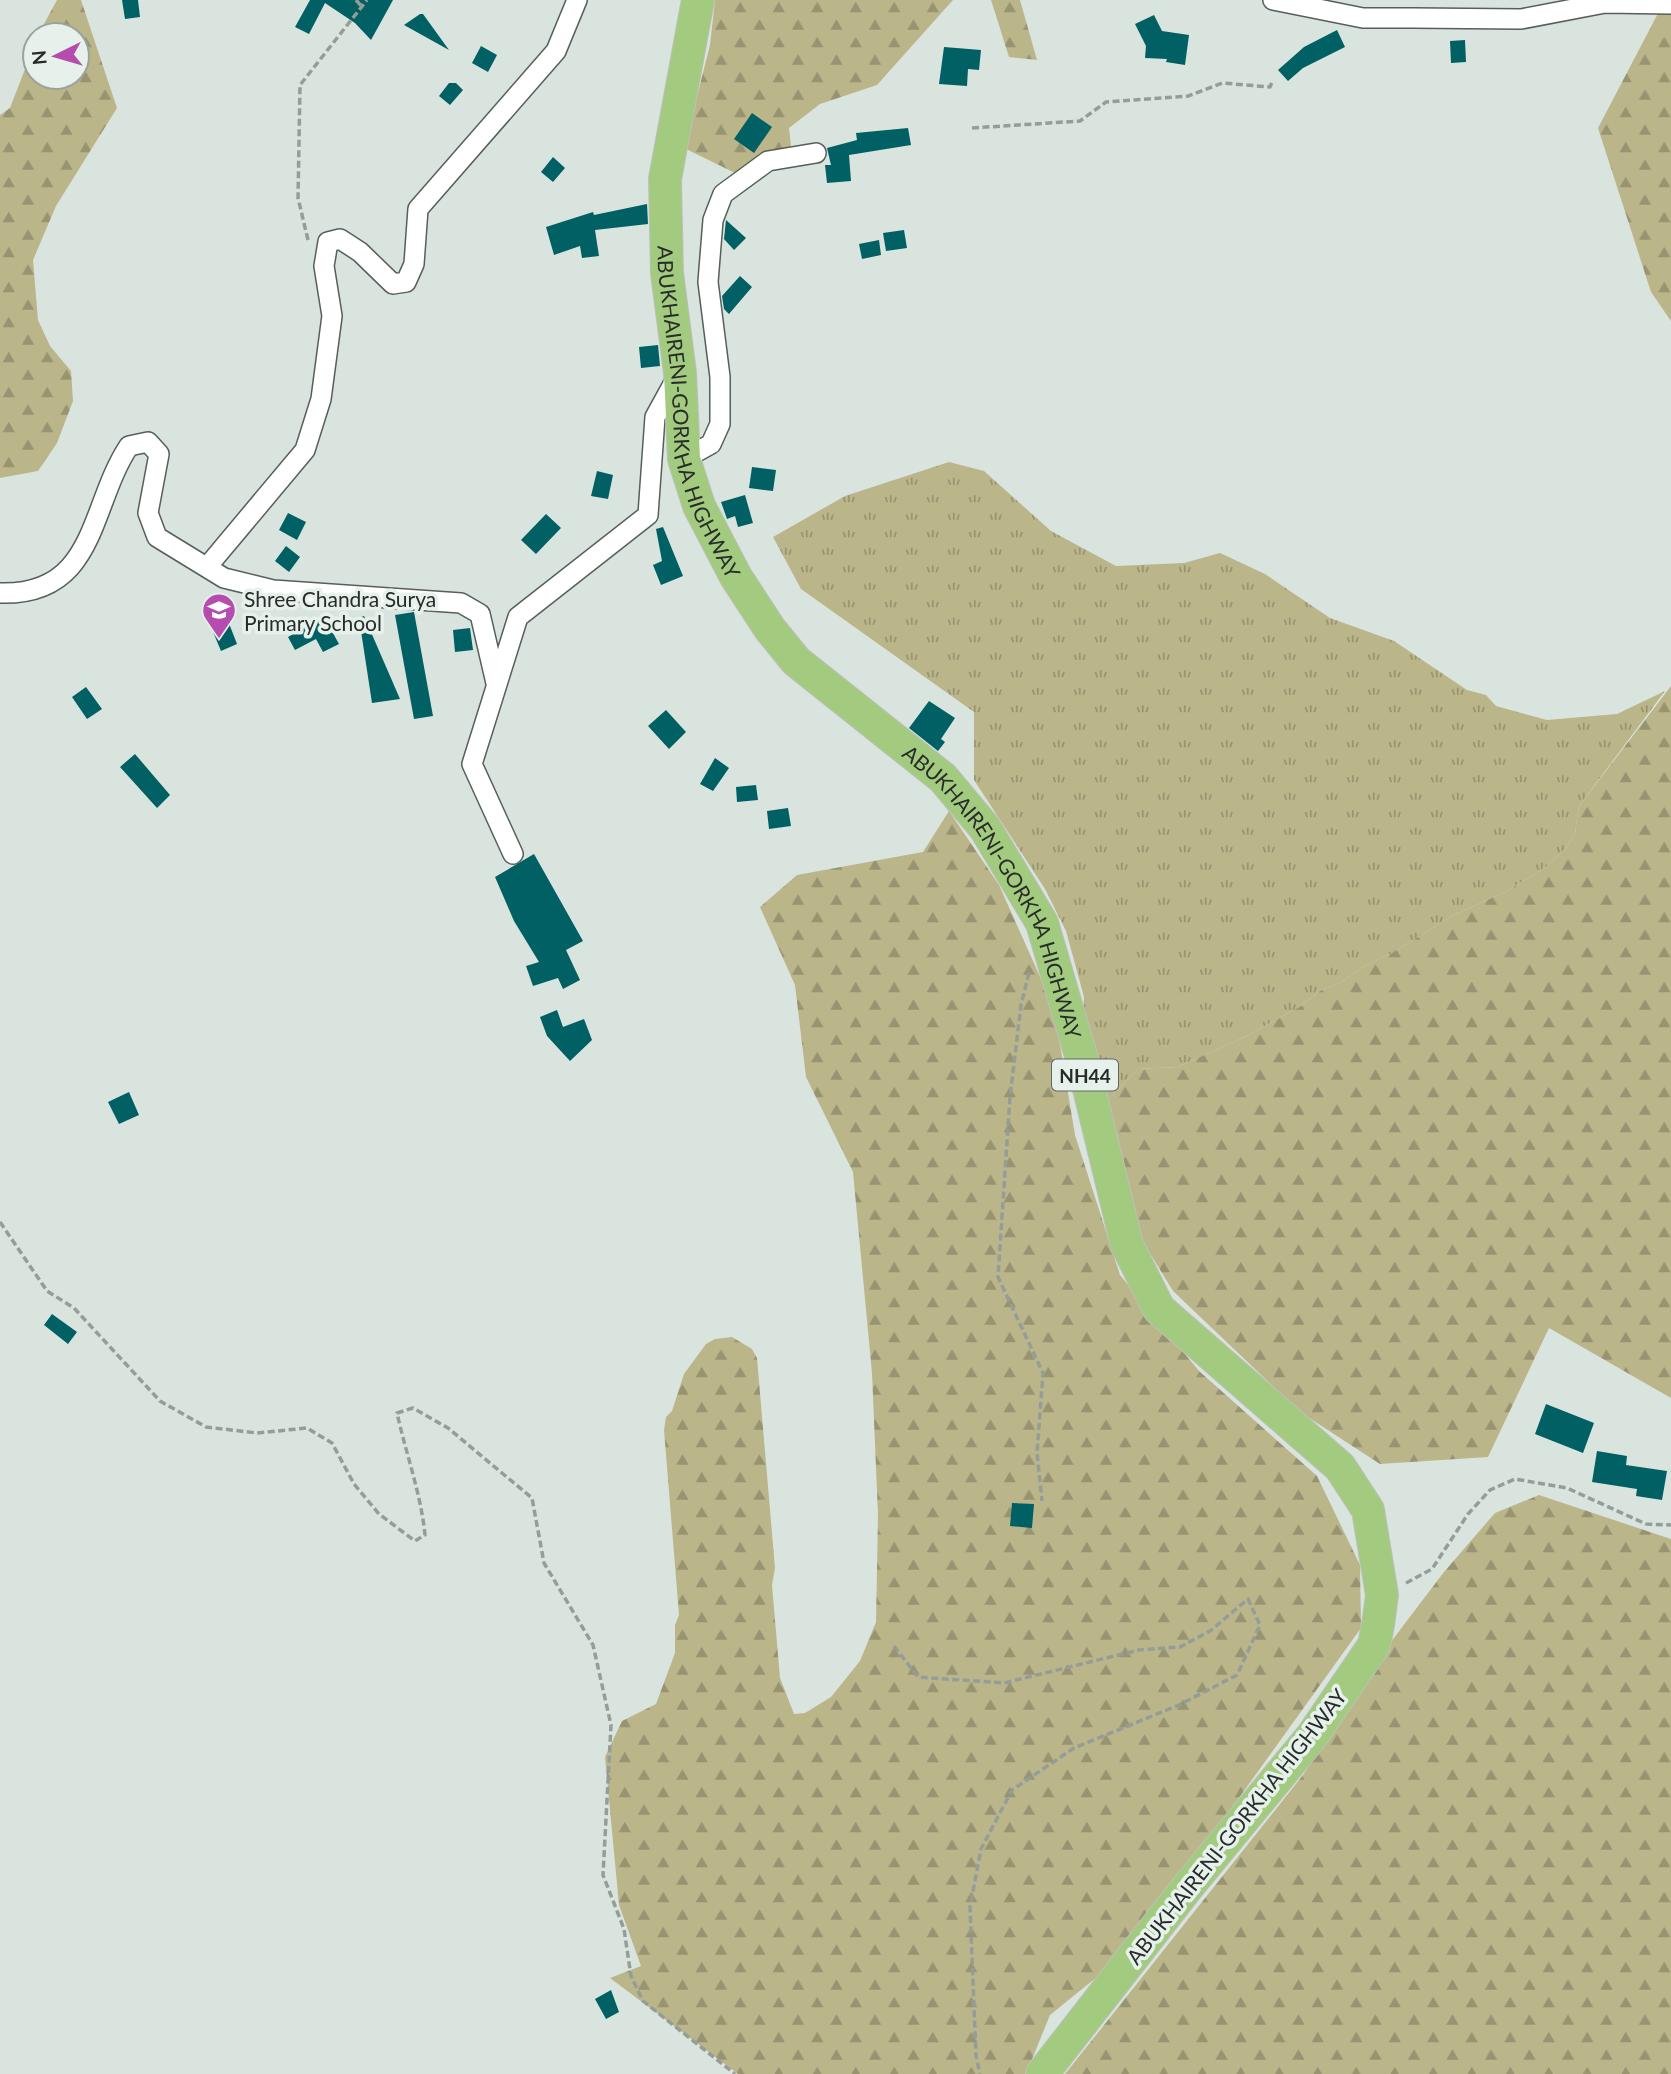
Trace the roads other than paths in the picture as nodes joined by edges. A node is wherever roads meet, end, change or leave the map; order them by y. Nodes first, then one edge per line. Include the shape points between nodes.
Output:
1 (577, 0) edge
2 (698, 0) edge
3 (1273, 0) edge
4 (1671, 4) edge
5 (816, 153) dead end
6 (680, 373) junction
7 (684, 459) junction
8 (207, 567) junction
9 (0, 593) edge
10 (496, 683) junction
11 (513, 853) dead end
12 (1042, 2074) edge

1 - 8 street via 556,51 418,209 414,264 406,282 393,284 340,239 328,242 324,266 332,316 321,399 305,450
2 - 6 main road, ABUKHAIRENI-GORKHA HIGHWAY / NH44 via 665,179 667,273
3 - 4 street via 1363,18 1521,19 1605,3
5 - 7 street via 768,161 723,194 713,220 708,282 720,377 720,424 711,444
6 - 7 main road, ABUKHAIRENI-GORKHA HIGHWAY / NH44
6 - 10 street via 656,417 648,515 518,617
7 - 12 main road, ABUKHAIRENI-GORKHA HIGHWAY / NH44 via 699,506 736,577 796,661 943,778 985,828 1042,923 1081,1056 1127,1245 1159,1309 1340,1467 1368,1510 1382,1595 1374,1646 1312,1736
8 - 9 street via 157,537 148,513 159,454 148,442 130,446 117,465 104,507 75,565 49,585
8 - 10 street via 224,578 272,590 461,603 480,614
10 - 11 street via 472,764

